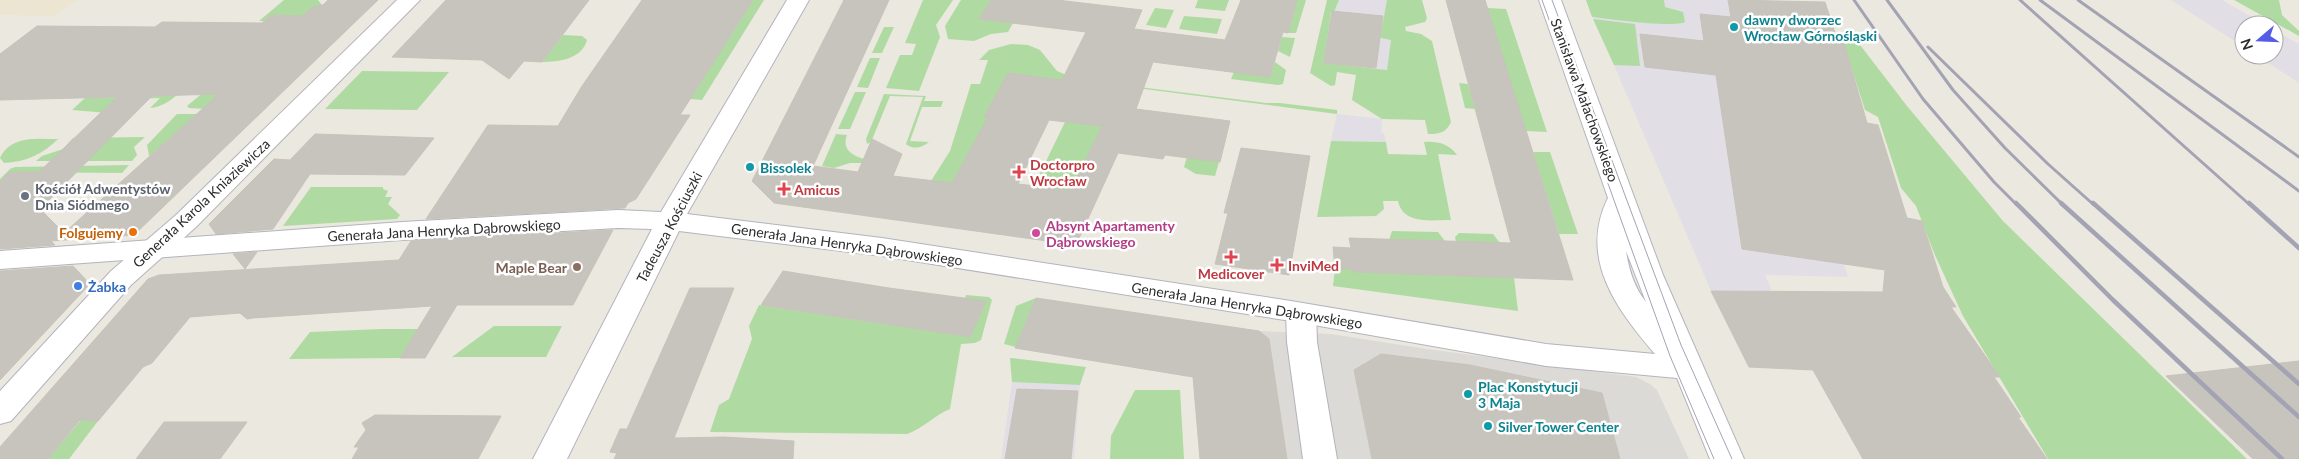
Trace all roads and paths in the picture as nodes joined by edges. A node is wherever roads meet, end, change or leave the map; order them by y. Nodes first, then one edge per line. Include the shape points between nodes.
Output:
1 (408, 0) edge
2 (798, 0) edge
3 (1550, 0) edge
4 (670, 221) junction
5 (151, 250) junction
6 (0, 260) edge
7 (1301, 313) junction
8 (1687, 368) junction
9 (0, 412) edge
10 (550, 459) edge
11 (1320, 459) edge
12 (1727, 459) edge

1 - 5 street, Generała Karola Kniaziewicza via 186,221
2 - 4 street, Tadeusza Kościuszki
3 - 8 street, Stanisława Małachowskiego via 1620,200
4 - 5 street, Generała Jana Henryka Dąbrowskiego via 610,220
4 - 7 street, Generała Jana Henryka Dąbrowskiego via 882,247
4 - 10 street, Tadeusza Kościuszki
5 - 6 street, Generała Jana Henryka Dąbrowskiego
5 - 9 street, Generała Karola Kniaziewicza via 121,278
7 - 8 street, Generała Jana Henryka Dąbrowskiego via 1546,355
7 - 11 street via 1302,342
8 - 12 street, Stanisława Małachowskiego

